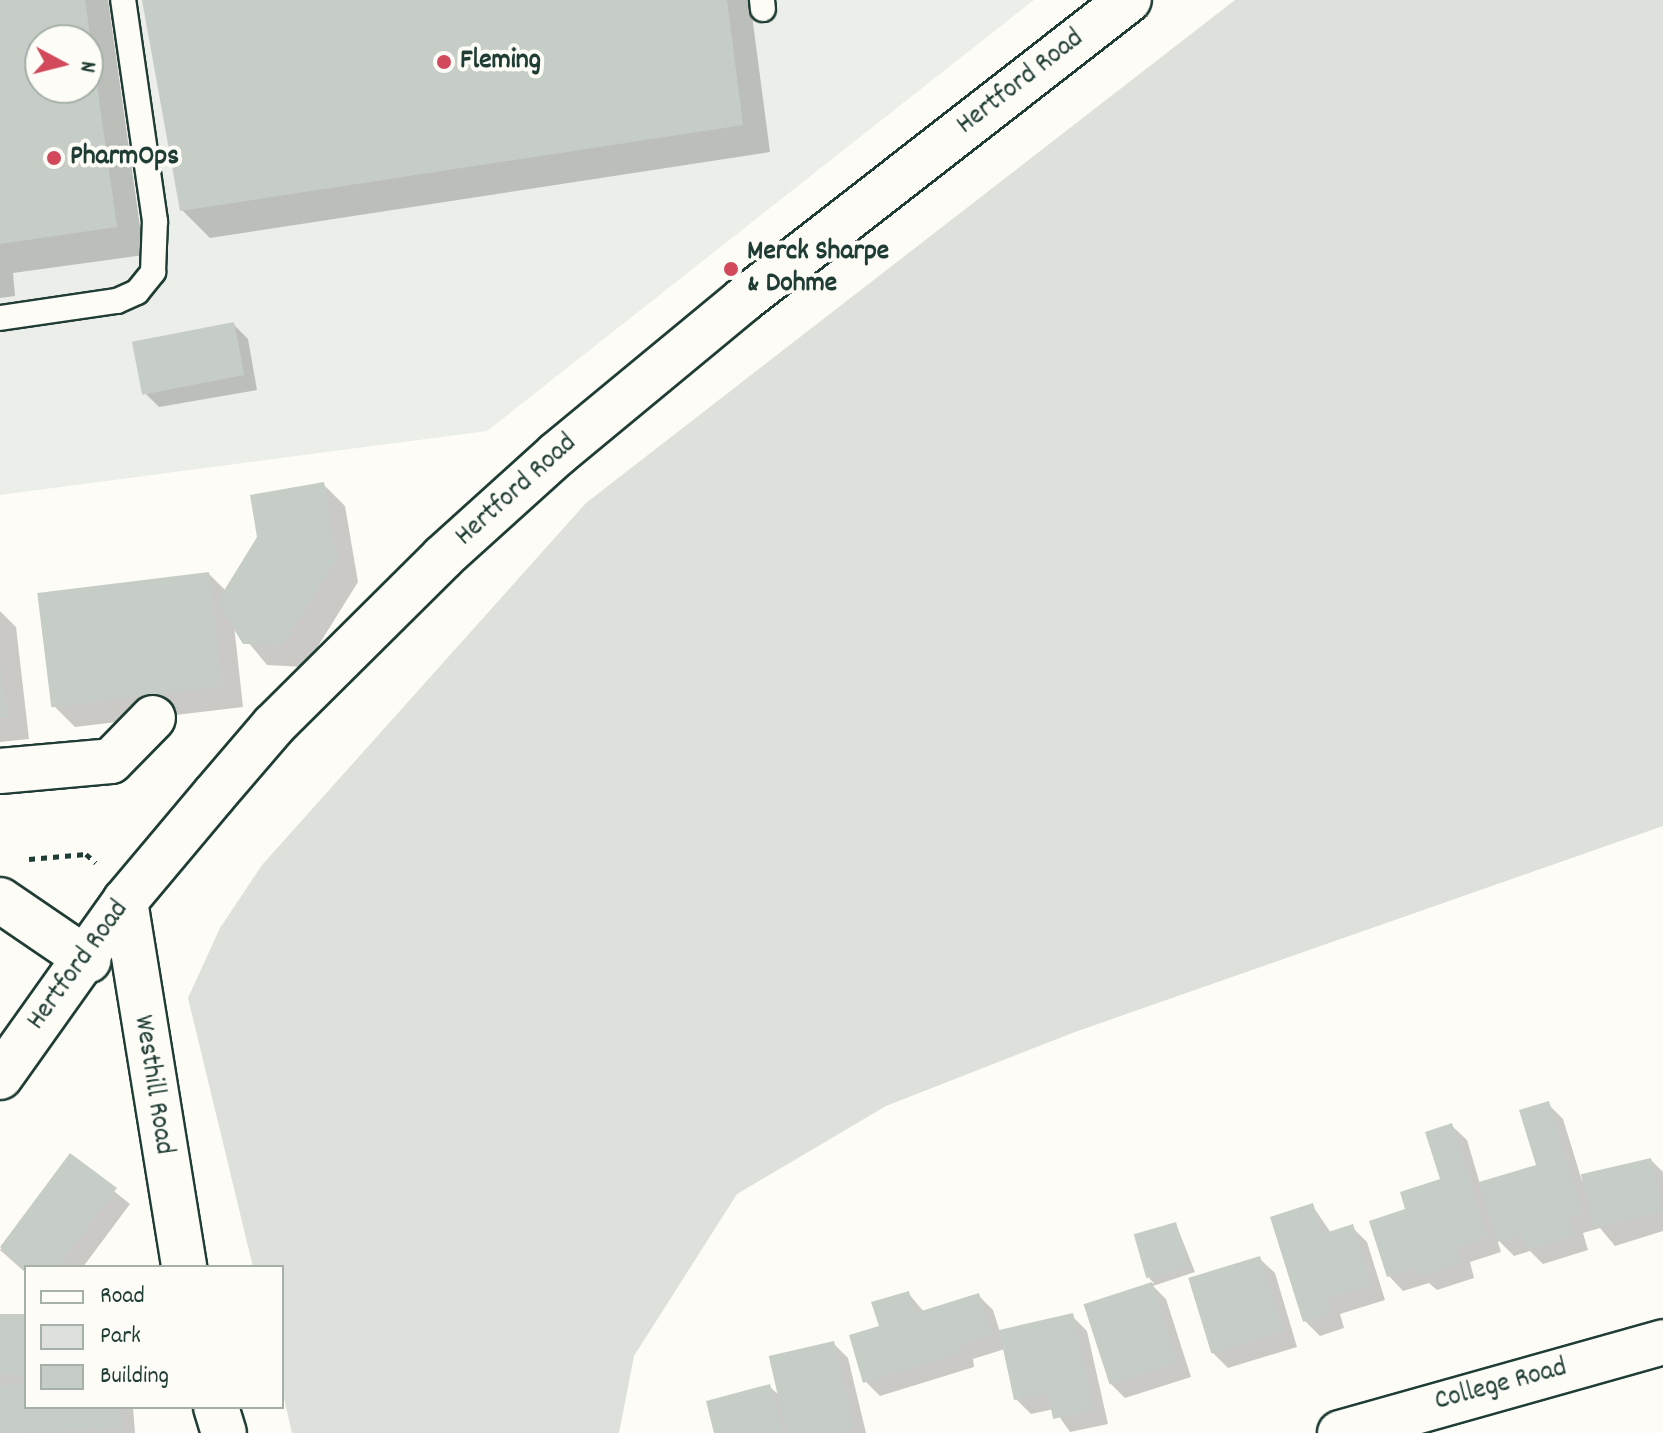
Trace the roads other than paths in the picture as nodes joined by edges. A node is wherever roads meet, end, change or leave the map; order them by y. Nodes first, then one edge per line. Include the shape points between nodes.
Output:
1 (123, 0) edge
2 (1129, 0) edge
3 (0, 318) edge
4 (153, 718) dead end
5 (0, 771) edge
6 (7, 880) edge
7 (125, 901) junction
8 (88, 960) junction
9 (0, 1077) edge
10 (184, 1265) edge
11 (1663, 1342) edge
12 (217, 1409) edge
13 (1415, 1422) edge
14 (224, 1433) edge
15 (1340, 1433) edge

1 - 3 lane via 155,221 153,272 137,292 117,301
2 - 7 main road, Hertford Road via 743,300 557,454 443,557 274,725
4 - 5 main road via 111,761
6 - 8 main road
7 - 8 main road, Hertford Road
7 - 10 main road, Westhill Road via 154,1108
8 - 9 main road, Hertford Road
11 - 13 main road, College Road
12 - 14 main road
13 - 15 main road, College Road

